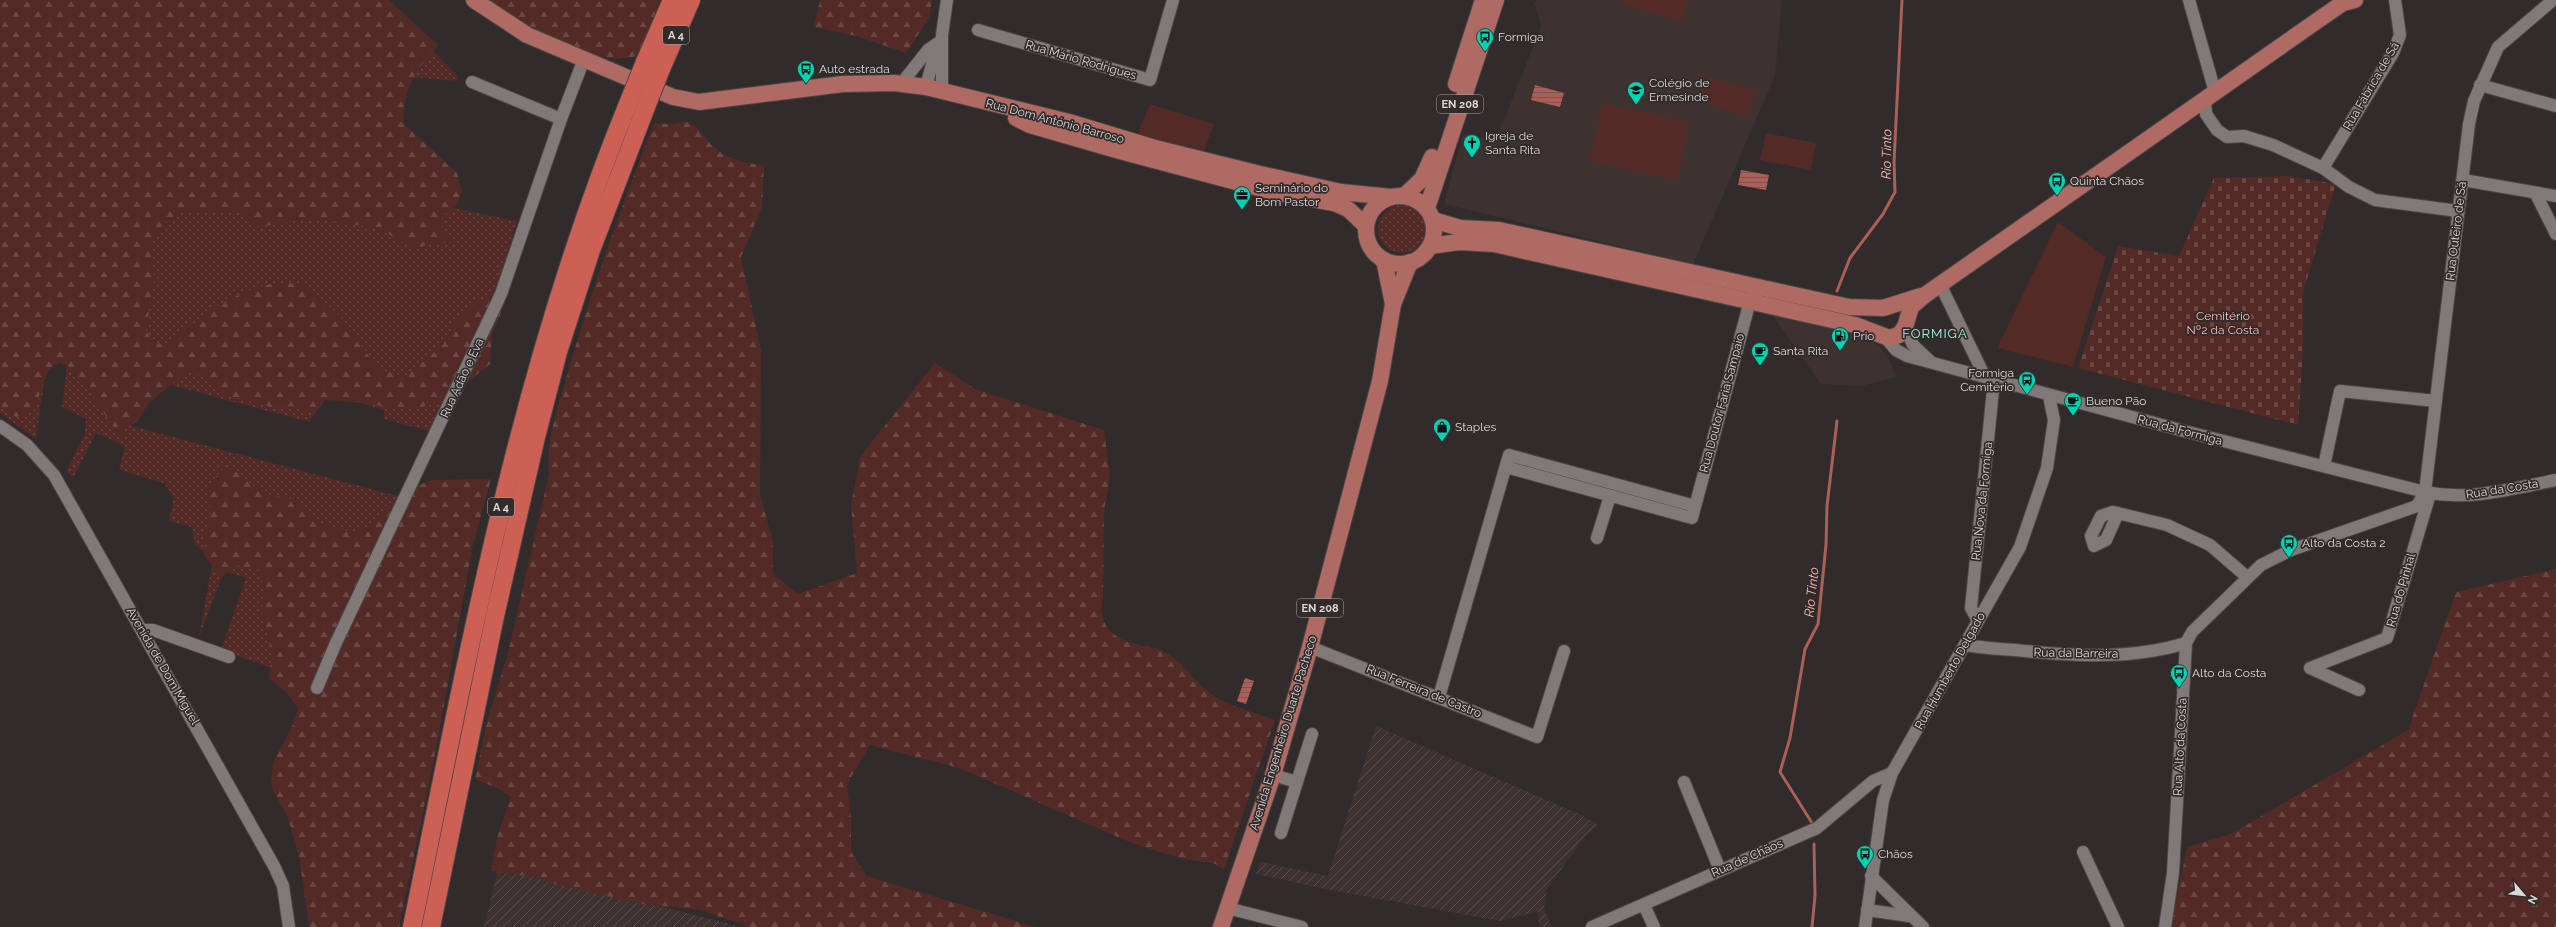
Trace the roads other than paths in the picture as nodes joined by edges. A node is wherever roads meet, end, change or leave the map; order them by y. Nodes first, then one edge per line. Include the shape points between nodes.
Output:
1 (474, 0) edge
2 (672, 0) edge
3 (691, 0) edge
4 (946, 0) edge
5 (1173, 0) edge
6 (1483, 0) edge
7 (1496, 0) edge
8 (2189, 0) edge
9 (2355, 0) edge
10 (2395, 0) edge
11 (2553, 0) edge
12 (978, 30) dead end
13 (940, 39) junction
14 (584, 59) junction
15 (653, 66) junction
16 (472, 82) dead end
17 (901, 84) junction
18 (2480, 85) junction
19 (926, 87) junction
20 (942, 92) junction
21 (2210, 96) junction
22 (980, 102) junction
23 (2556, 106) edge
24 (561, 119) junction
25 (2323, 168) junction
26 (2463, 180) junction
27 (2536, 194) junction
28 (1397, 196) junction
29 (2556, 196) edge
30 (2458, 211) junction
31 (1430, 214) junction
32 (1366, 226) junction
33 (2556, 234) edge
34 (1430, 246) junction
35 (1384, 260) junction
36 (1410, 262) junction
37 (1721, 279) junction
38 (1940, 284) junction
39 (1786, 293) junction
40 (1925, 295) junction
41 (1750, 300) junction
42 (1393, 304) junction
43 (1886, 307) junction
44 (1905, 324) junction
45 (1882, 335) junction
46 (1936, 364) junction
47 (1990, 378) junction
48 (2049, 396) junction
49 (2068, 400) junction
50 (2436, 401) junction
51 (2054, 420) junction
52 (0, 426) edge
53 (2324, 466) junction
54 (1506, 467) junction
55 (2556, 480) edge
56 (2428, 492) junction
57 (1610, 496) junction
58 (1695, 506) junction
59 (2118, 513) dead end
60 (1597, 538) dead end
61 (2247, 577) junction
62 (1978, 621) junction
63 (143, 630) junction
64 (2186, 643) junction
65 (1966, 645) junction
66 (1310, 647) junction
67 (1564, 650) dead end
68 (229, 657) dead end
69 (317, 688) dead end
70 (2359, 690) dead end
71 (1439, 697) junction
72 (1312, 734) dead end
73 (1892, 773) junction
74 (1273, 775) junction
75 (1297, 782) junction
76 (1684, 782) dead end
77 (1281, 833) dead end
78 (2083, 852) dead end
79 (1720, 870) junction
80 (1871, 876) junction
81 (1644, 905) junction
82 (1227, 908) junction
83 (1867, 910) junction
84 (1909, 916) junction
85 (289, 927) edge
86 (412, 927) edge
87 (431, 927) edge
88 (1220, 927) edge
89 (1302, 927) edge
90 (1592, 927) edge
91 (1654, 927) edge
92 (1865, 927) edge
93 (1923, 927) edge
94 (2118, 927) edge
95 (2165, 927) edge

1 - 14 main road via 527,35
2 - 15 highway, A 4
3 - 15 highway, A 4
4 - 13 street
5 - 12 street, Rua Mário Rodrigues via 1150,80
6 - 28 main road, EN 208 via 1428,168 1422,179
7 - 31 main road, EN 208
8 - 21 street
9 - 21 main road via 2343,3
10 - 25 street, Rua Fábrica de Sá via 2400,35 2393,53
11 - 18 street, Rua Outeiro de Sá via 2498,48
13 - 17 street
13 - 19 street
13 - 20 street
14 - 17 main road via 673,97 699,102 842,84
14 - 24 street, Rua Adão e Eva
15 - 86 highway, A 4, bridge via 630,99 573,247 519,434 476,613
15 - 87 highway, A 4, bridge via 646,107 591,250 558,352 537,430 495,616
16 - 24 street
17 - 19 main road
18 - 23 street
18 - 26 street, Rua Outeiro de Sá via 2468,124
19 - 20 main road
20 - 22 main road
21 - 25 street via 2206,114 2227,137 2244,136 2273,145
21 - 38 main road
22 - 28 main road, Rua Dom António Barroso via 1069,122 1154,148 1260,174 1341,192
22 - 32 main road, Rua Dom António Barroso via 1030,125 1120,151 1278,193 1334,203 1348,209
24 - 69 street, Rua Adão e Eva via 501,294
25 - 30 street via 2349,187 2375,200
26 - 27 street
26 - 30 street, Rua Outeiro de Sá
27 - 29 street
27 - 33 street
28 - 31 main road via 1417,199
28 - 32 main road, EN 208 via 1379,203 1370,214
30 - 50 street, Rua Outeiro de Sá
31 - 34 main road, EN 208 via 1434,233
31 - 37 main road via 1460,228 1499,230
32 - 35 main road via 1368,240 1374,251
34 - 36 main road via 1422,256
34 - 41 main road via 1459,242 1494,244
35 - 36 main road via 1397,264
35 - 42 main road, Avenida Engenheiro Duarte Pacheco / EN 208
36 - 42 main road, Avenida Engenheiro Duarte Pacheco / EN 208
37 - 39 main road
37 - 41 street via 1730,286 1748,292
38 - 40 main road
38 - 47 street
39 - 41 street via 1772,296 1755,294
39 - 43 main road via 1849,307
40 - 43 main road
40 - 44 main road via 1911,308
41 - 45 main road via 1864,327
41 - 58 street, Rua Doutor Faria Sampaio
42 - 66 main road, Avenida Engenheiro Duarte Pacheco / EN 208 via 1380,381
43 - 44 main road via 1902,312
43 - 45 main road via 1875,320
44 - 45 main road via 1899,335
44 - 46 street, Rua da Formiga via 1913,345 1924,357
45 - 46 street, Rua da Formiga via 1896,350 1907,356
46 - 47 street, Rua da Formiga
47 - 48 street, Rua da Formiga
47 - 62 street, Rua Nova da Formiga via 1971,608
48 - 49 street, Rua da Formiga
48 - 51 street, Rua Humberto Delgado
49 - 51 street, Rua Humberto Delgado
49 - 53 street, Rua da Formiga
50 - 53 street via 2340,391
50 - 56 street, Rua Outeiro de Sá
51 - 62 street, Rua Humberto Delgado via 2047,468 2020,547
52 - 63 street, Avenida de Dom Miguel via 27,445 54,475
53 - 56 street, Rua da Formiga
54 - 57 street, Rua Doutor Faria Sampaio
54 - 58 street via 1509,455
54 - 71 street
55 - 56 street, Rua da Costa via 2470,496 2447,496
56 - 61 street via 2417,506 2291,550 2261,565
56 - 70 street, Rua do Pinhal via 2387,638 2310,668
57 - 58 street, Rua Doutor Faria Sampaio via 1692,518
57 - 60 street
59 - 61 street via 2167,524 2210,545
61 - 64 street via 2192,632
62 - 65 street, Rua Humberto Delgado
63 - 68 street via 153,630
63 - 85 street, Avenida de Dom Miguel via 274,866 283,886
64 - 65 street, Rua da Barreira via 2163,650 2130,654 2060,655
64 - 95 street, Rua Alto da Costa via 2173,873
65 - 73 street, Rua Humberto Delgado
66 - 71 street, Rua Ferreira de Castro
66 - 74 main road, Avenida Engenheiro Duarte Pacheco / EN 208
67 - 71 street, Rua Ferreira de Castro via 1537,737
72 - 75 street
73 - 79 street, Rua de Chãos via 1873,781 1817,828
73 - 80 street, Rua Humberto Delgado via 1883,800
74 - 75 street
74 - 82 main road, Avenida Engenheiro Duarte Pacheco / EN 208
75 - 77 street
76 - 79 street
78 - 94 street
79 - 81 street, Rua de Chãos
80 - 83 street, Rua Humberto Delgado
80 - 84 street
81 - 90 street, Rua de Chãos
81 - 91 street
82 - 88 main road, Avenida Engenheiro Duarte Pacheco / EN 208
82 - 89 street
83 - 84 street
83 - 92 street, Rua Humberto Delgado
84 - 93 street

